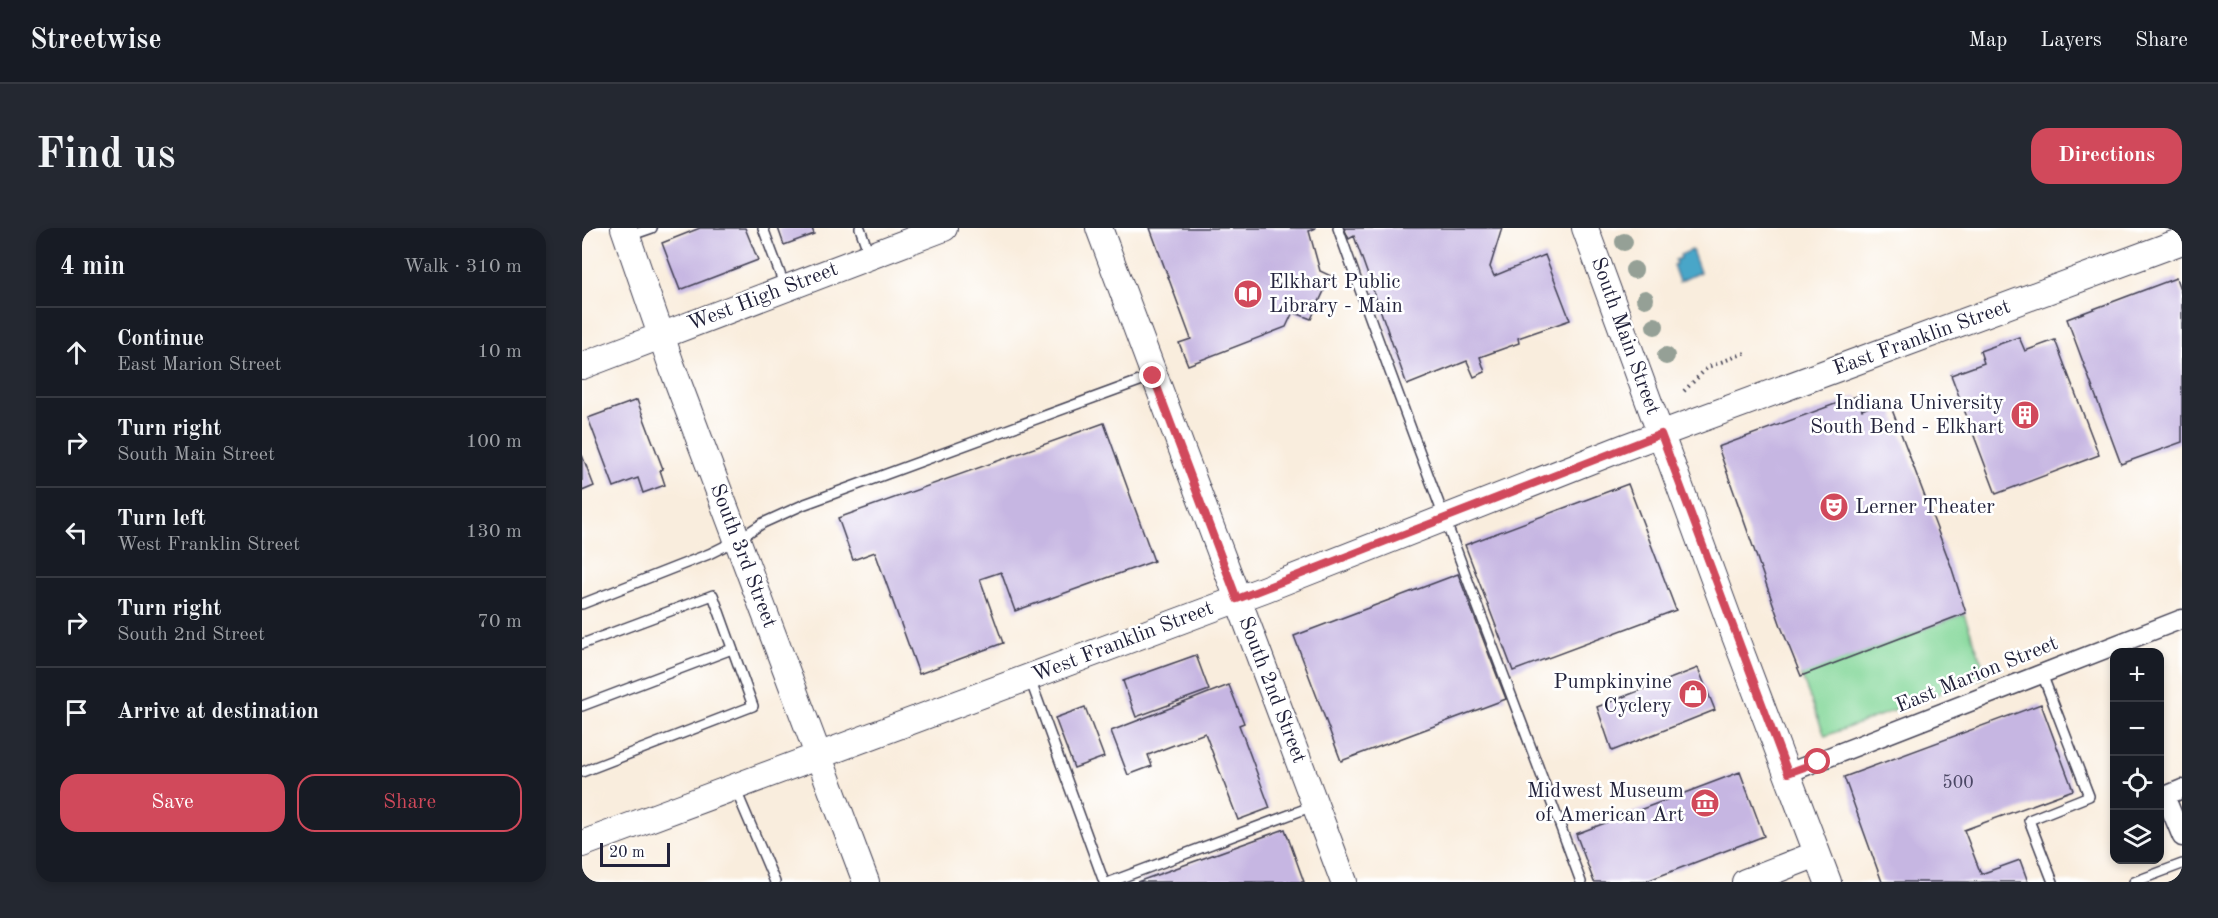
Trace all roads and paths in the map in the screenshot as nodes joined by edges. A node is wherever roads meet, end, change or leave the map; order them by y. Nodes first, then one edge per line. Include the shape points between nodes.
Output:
1 (652, 228) edge
2 (763, 228) edge
3 (860, 228) edge
4 (944, 228) edge
5 (1099, 228) edge
6 (1338, 228) edge
7 (1586, 228) edge
8 (626, 232) edge
9 (2182, 241) edge
10 (870, 256) junction
11 (785, 287) junction
12 (662, 336) junction
13 (1745, 353) dead end
14 (582, 366) edge
15 (1153, 376) junction
16 (1684, 391) dead end
17 (1661, 434) junction
18 (1444, 518) junction
19 (737, 540) junction
20 (1237, 599) junction
21 (582, 604) edge
22 (2182, 619) edge
23 (582, 644) edge
24 (732, 649) junction
25 (2042, 674) junction
26 (1029, 677) junction
27 (582, 706) edge
28 (817, 756) junction
29 (582, 772) edge
30 (1788, 773) junction
31 (734, 787) junction
32 (2182, 789) edge
33 (1316, 806) junction
34 (2182, 837) edge
35 (582, 844) edge
36 (1817, 854) junction
37 (2182, 864) edge
38 (861, 880) edge
39 (776, 882) edge
40 (1104, 882) edge
41 (1110, 882) edge
42 (1344, 882) edge
43 (1581, 882) edge
44 (1745, 882) edge
45 (1828, 882) edge
46 (2053, 882) edge
47 (2134, 882) edge

1 - 8 lane
2 - 11 lane
3 - 10 lane
4 - 10 main road, West High Street
5 - 15 main road, South 2nd Street
6 - 18 lane
7 - 17 main road, South Main Street
8 - 12 main road, South 3rd Street
9 - 17 main road, East Franklin Street
10 - 11 main road, West High Street
11 - 12 main road, West High Street
12 - 14 main road, West High Street
12 - 19 main road, South 3rd Street
13 - 16 path via 1708,367
15 - 19 lane via 805,504
15 - 20 main road, South 2nd Street
17 - 18 main road, West Franklin Street
17 - 30 main road, South Main Street
18 - 20 main road, West Franklin Street
18 - 43 lane
19 - 21 lane
19 - 28 main road, South 3rd Street
20 - 26 main road, West Franklin Street
20 - 33 main road, South 2nd Street
22 - 25 street, East Marion Street
23 - 24 lane via 713,595
24 - 27 lane
24 - 29 lane via 753,706
25 - 30 street, East Marion Street
25 - 46 lane via 2090,796 2029,820
26 - 28 main road, West Franklin Street
26 - 40 lane
28 - 31 main road, West Franklin Street
28 - 38 main road, South 3rd Street
30 - 36 main road, South Main Street
31 - 35 main road, West Franklin Street
31 - 39 lane
32 - 34 street via 2165,796
33 - 41 lane
33 - 42 main road, South 2nd Street
36 - 44 main road
36 - 45 main road, South Main Street
37 - 47 lane

